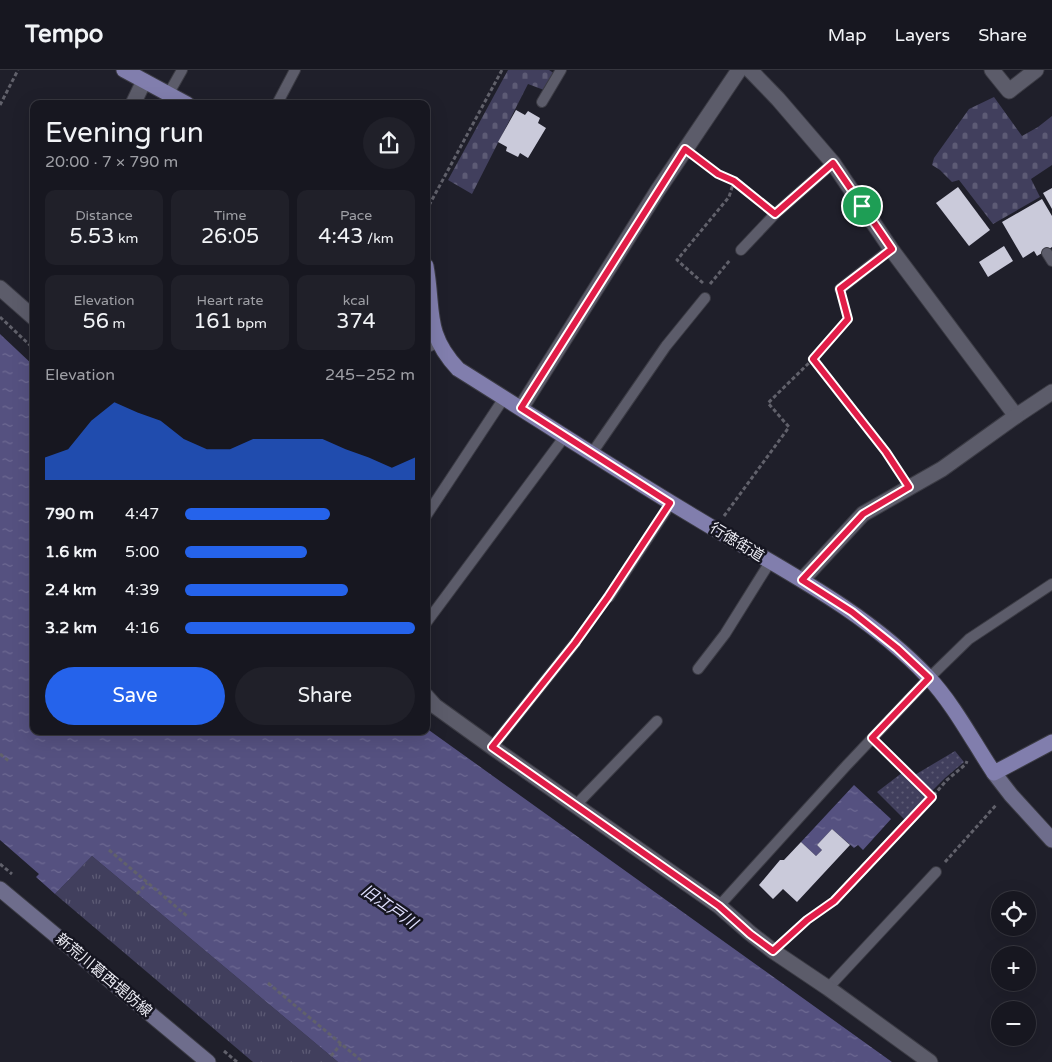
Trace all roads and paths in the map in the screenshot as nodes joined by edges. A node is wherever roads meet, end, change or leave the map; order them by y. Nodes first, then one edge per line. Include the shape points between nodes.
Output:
1 (18, 70) edge
2 (124, 70) edge
3 (182, 70) edge
4 (295, 70) edge
5 (502, 70) edge
6 (561, 70) edge
7 (739, 70) edge
8 (750, 70) edge
9 (992, 70) edge
10 (1036, 70) edge
11 (144, 81) junction
12 (170, 93) junction
13 (135, 100) edge
14 (181, 100) edge
15 (279, 100) edge
16 (542, 102) dead end
17 (0, 105) edge
18 (685, 149) junction
19 (833, 163) junction
20 (734, 181) junction
21 (430, 204) edge
22 (775, 214) junction
23 (892, 249) junction
24 (741, 250) joint
25 (0, 288) edge
26 (840, 289) joint
27 (705, 298) dead end
28 (430, 308) edge
29 (30, 309) edge
30 (0, 317) edge
31 (432, 343) edge
32 (30, 345) edge
33 (813, 359) junction
34 (1052, 392) edge
35 (504, 398) junction
36 (521, 408) junction
37 (1016, 416) junction
38 (565, 436) junction
39 (592, 453) junction
40 (909, 487) junction
41 (670, 503) junction
42 (430, 510) edge
43 (714, 529) junction
44 (770, 562) junction
45 (802, 580) junction
46 (1052, 584) edge
47 (608, 597) joint
48 (430, 618) edge
49 (575, 643) joint
50 (698, 669) dead end
51 (929, 678) junction
52 (430, 700) edge
53 (657, 721) dead end
54 (872, 738) junction
55 (1052, 742) edge
56 (492, 747) junction
57 (0, 754) edge
58 (968, 756) dead end
59 (10, 762) dead end
60 (994, 773) junction
61 (932, 797) junction
62 (1000, 800) dead end
63 (576, 805) junction
64 (1052, 840) edge
65 (108, 850) dead end
66 (936, 872) joint
67 (147, 883) junction
68 (0, 889) edge
69 (137, 894) dead end
70 (719, 906) junction
71 (187, 916) dead end
72 (773, 951) junction
73 (268, 984) dead end
74 (828, 988) junction
75 (341, 1044) junction
76 (331, 1056) dead end
77 (208, 1062) edge
78 (363, 1062) edge
79 (930, 1062) edge

1 - 17 path
2 - 11 main road
3 - 12 lane
4 - 15 lane
5 - 21 path
6 - 16 lane
7 - 18 street
8 - 19 street
9 - 10 street via 1009,91
11 - 12 main road
11 - 13 street
12 - 14 main road
18 - 20 path via 718,174
18 - 36 street
19 - 22 lane
19 - 23 street
20 - 22 path
20 - 24 path via 729,197 677,260 707,287
22 - 24 lane
23 - 26 lane
23 - 37 street
25 - 29 street
26 - 33 path via 848,319
27 - 39 lane via 666,346
28 - 31 main road, 行徳街道
30 - 32 path
31 - 35 main road, 行徳街道 via 458,369
33 - 40 path via 886,452
33 - 43 path via 768,403 789,428
34 - 37 street
35 - 36 main road, 行徳街道
35 - 42 lane
36 - 38 main road, 行徳街道
37 - 40 street via 942,469
38 - 39 main road, 行徳街道
38 - 48 lane
39 - 41 main road, 行徳街道
40 - 45 street via 863,514
41 - 43 main road, 行徳街道
41 - 47 lane
43 - 44 main road, 行徳街道
44 - 45 main road, 行徳街道
44 - 50 lane via 725,634
45 - 51 main road, 行徳街道 via 852,612
46 - 51 lane via 969,639
47 - 49 path
49 - 56 lane
51 - 54 lane
51 - 60 main road, 行徳街道
52 - 56 street
53 - 63 lane
54 - 61 path
54 - 70 lane
55 - 60 main road
56 - 63 street
57 - 59 path
58 - 61 path via 966,764
60 - 64 main road, 行徳街道
61 - 72 path via 834,901
62 - 66 path
63 - 70 street
65 - 67 path
66 - 74 lane
67 - 69 path
67 - 71 path
68 - 77 main road, 新荒川葛西堤防線
70 - 72 street
72 - 74 street
73 - 75 path
74 - 79 street
75 - 76 path
75 - 78 path

